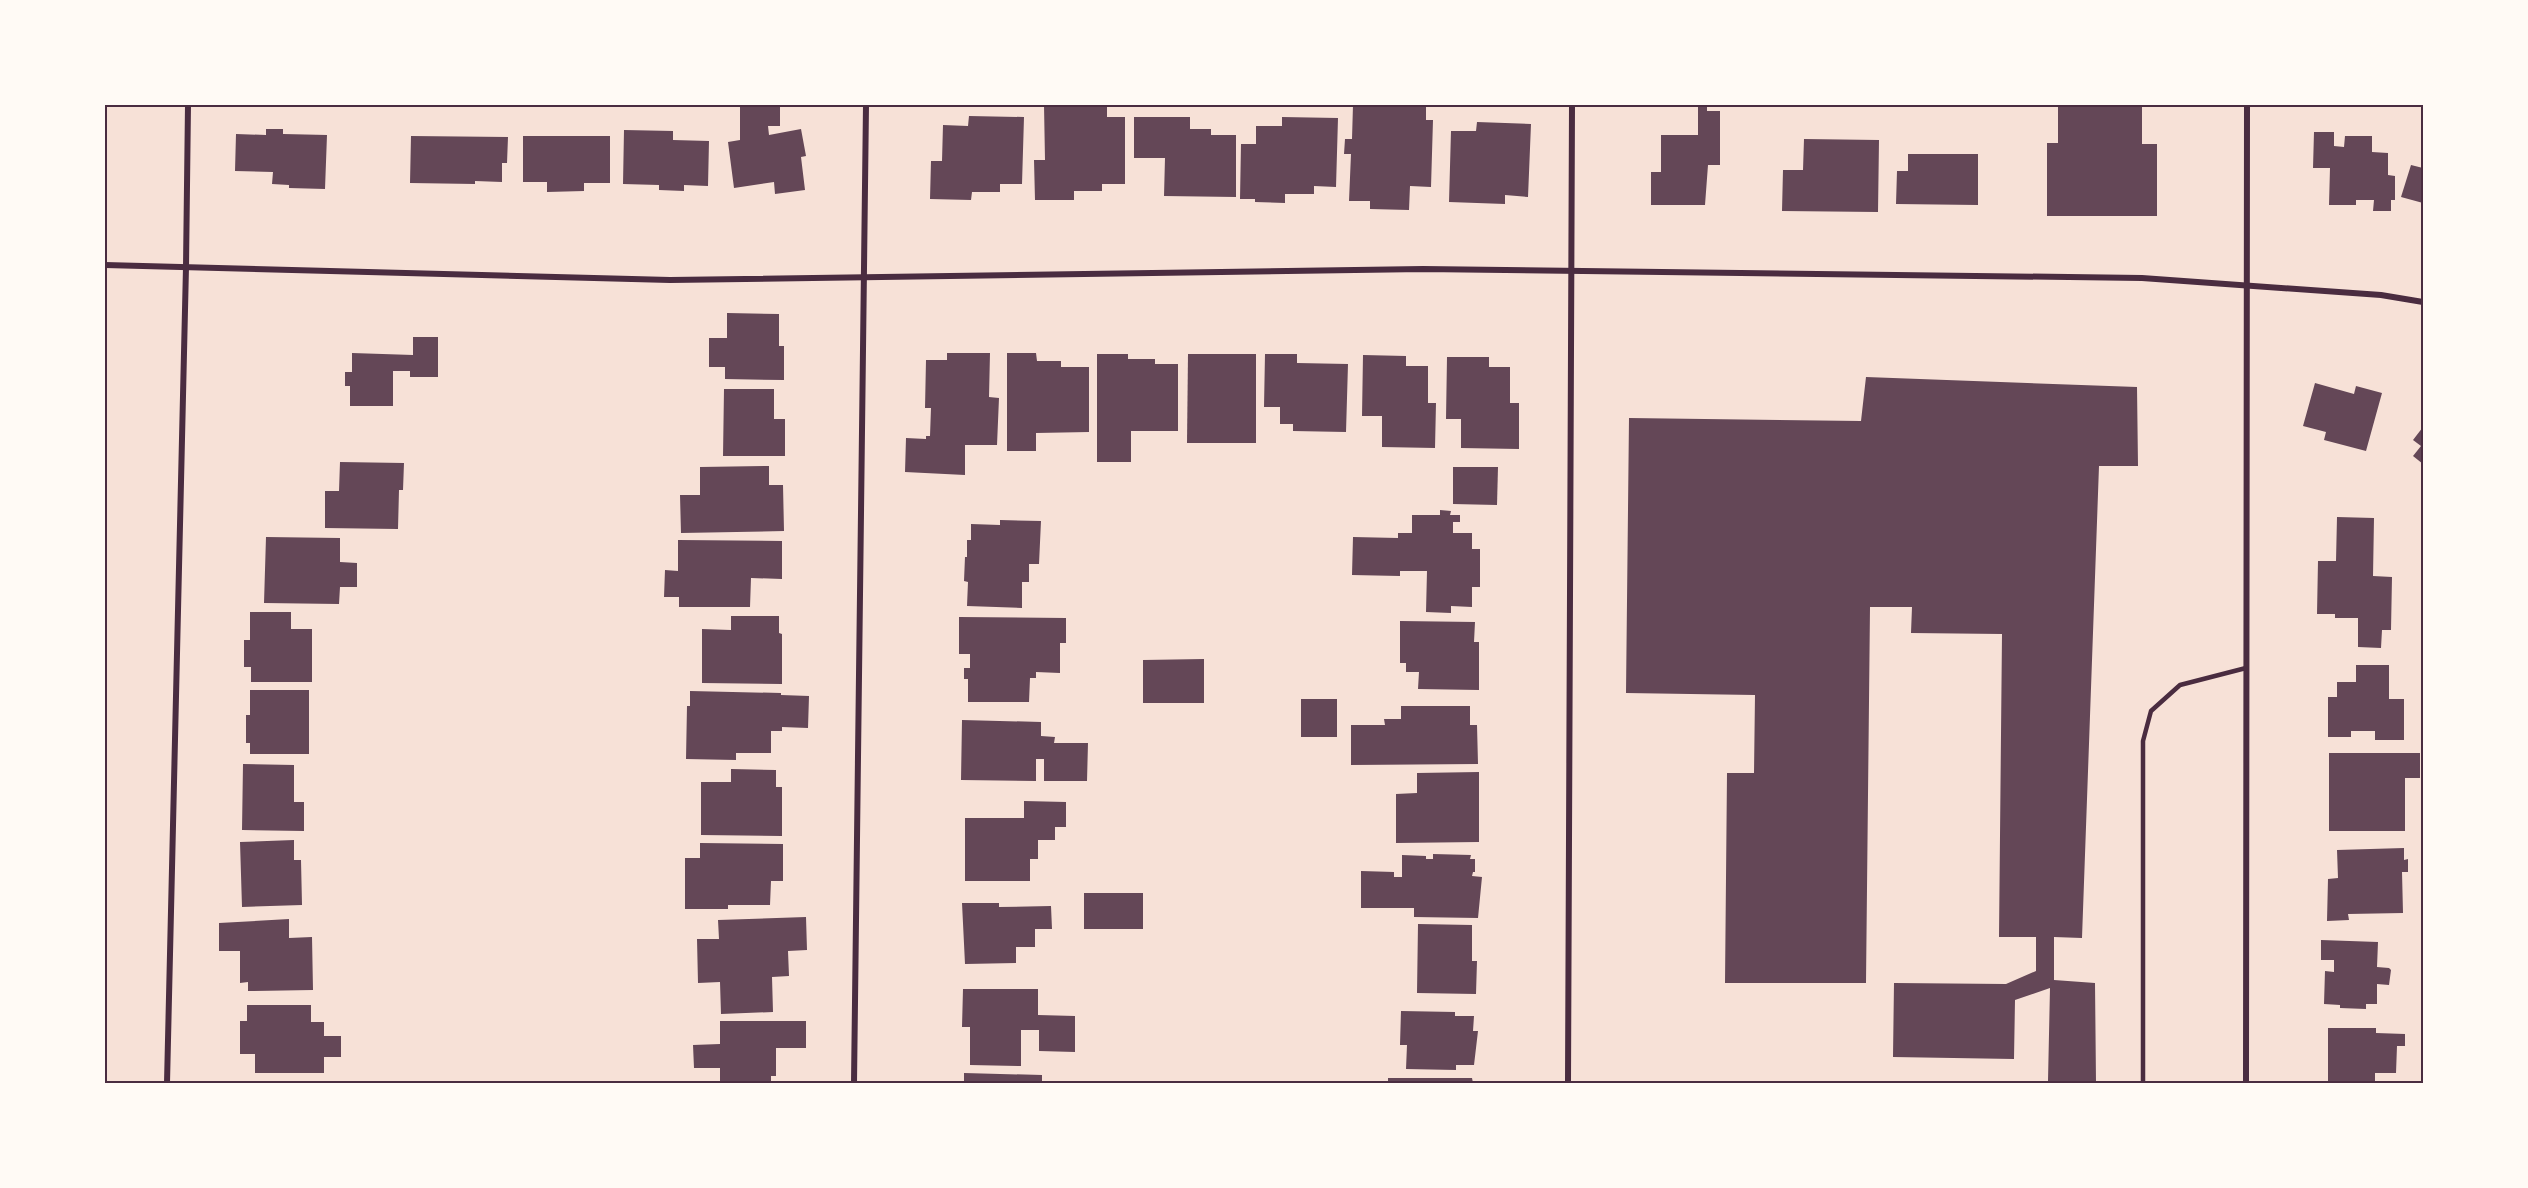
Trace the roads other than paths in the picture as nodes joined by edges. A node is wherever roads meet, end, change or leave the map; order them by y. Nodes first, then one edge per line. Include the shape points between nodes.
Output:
1 (188, 105) edge
2 (866, 105) edge
3 (1572, 105) edge
4 (2247, 105) edge
5 (105, 265) edge
6 (186, 267) junction
7 (1571, 271) junction
8 (865, 277) junction
9 (2247, 286) junction
10 (2423, 302) edge
11 (2246, 668) junction
12 (167, 1083) edge
13 (854, 1083) edge
14 (1568, 1083) edge
15 (2143, 1083) edge
16 (2246, 1083) edge

1 - 6 street
2 - 8 street
3 - 7 street
4 - 9 street
5 - 6 street
6 - 8 street via 670,280
6 - 12 street
7 - 8 street via 1423,269
7 - 9 street via 2142,278
7 - 14 street
8 - 13 street
9 - 10 street via 2381,295
9 - 11 street
11 - 15 lane via 2180,685 2151,711 2144,741
11 - 16 street

